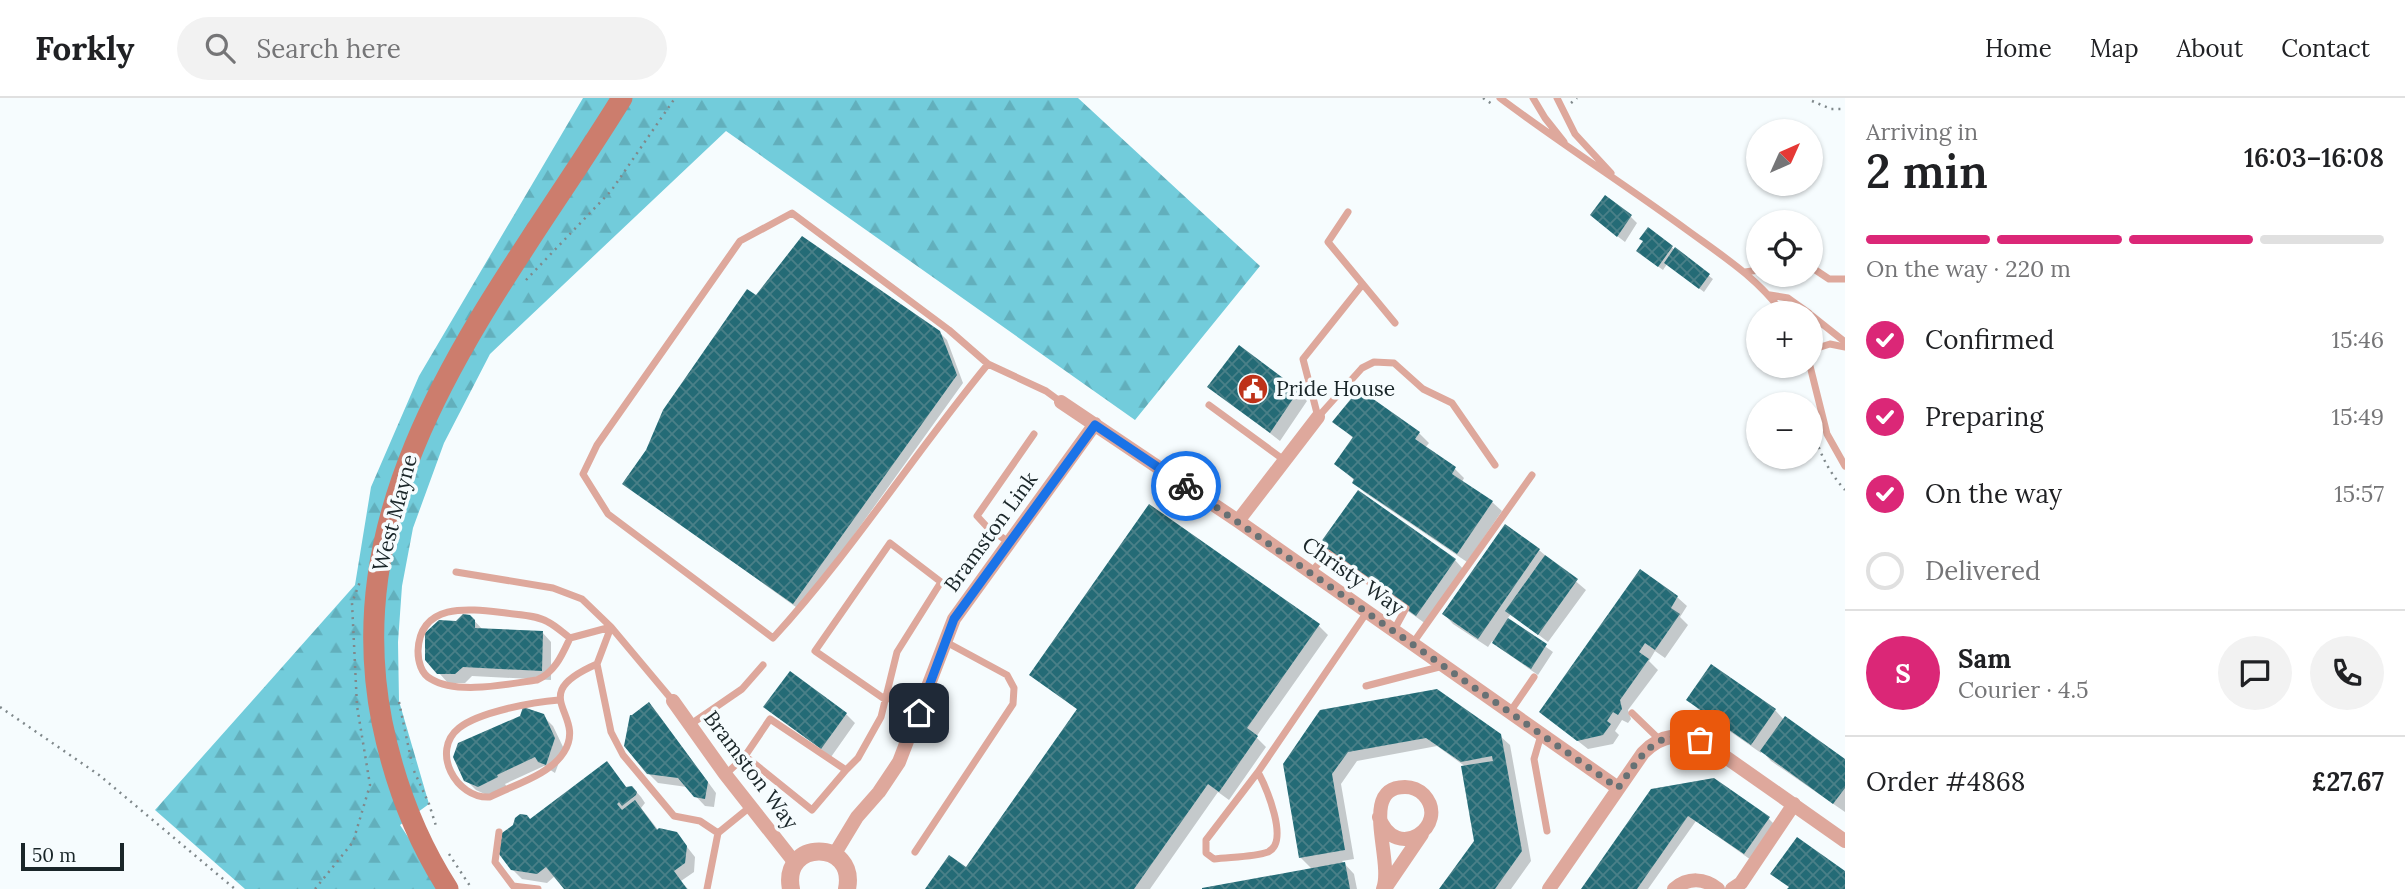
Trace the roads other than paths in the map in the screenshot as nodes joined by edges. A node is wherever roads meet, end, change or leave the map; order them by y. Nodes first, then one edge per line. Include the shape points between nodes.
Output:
1 (622, 98) edge
2 (1500, 98) edge
3 (1533, 98) edge
4 (1557, 98) edge
5 (1571, 150) junction
6 (1619, 180) junction
7 (1348, 212) dead end
8 (1745, 272) joint
9 (1823, 275) edge
10 (1845, 279) edge
11 (1362, 285) junction
12 (1769, 295) junction
13 (1774, 301) edge
14 (1792, 301) edge
15 (1395, 323) dead end
16 (1823, 325) edge
17 (1845, 344) edge
18 (1823, 346) edge
19 (988, 364) junction
20 (1813, 378) edge
21 (1061, 402) joint
22 (1209, 405) dead end
23 (1318, 417) junction
24 (1095, 425) junction
25 (1034, 434) dead end
26 (1285, 460) junction
27 (1495, 465) dead end
28 (1845, 466) edge
29 (1532, 475) dead end
30 (1238, 522) junction
31 (1009, 543) junction
32 (456, 572) dead end
33 (1311, 572) junction
34 (1367, 612) junction
35 (611, 627) junction
36 (1394, 631) junction
37 (570, 638) junction
38 (946, 642) junction
39 (1412, 644) junction
40 (597, 664) junction
41 (762, 665) dead end
42 (1444, 666) junction
43 (1534, 677) dead end
44 (1366, 686) dead end
45 (559, 700) junction
46 (886, 700) junction
47 (673, 701) joint
48 (1510, 712) junction
49 (1632, 713) dead end
50 (691, 724) junction
51 (1541, 734) junction
52 (1660, 740) junction
53 (745, 756) junction
54 (846, 770) junction
55 (1258, 772) junction
56 (725, 774) junction
57 (1618, 788) junction
58 (1794, 804) junction
59 (751, 807) junction
60 (1379, 817) junction
61 (1425, 830) junction
62 (1547, 831) dead end
63 (499, 832) dead end
64 (718, 833) junction
65 (1845, 841) edge
66 (915, 852) dead end
67 (834, 855) junction
68 (795, 863) junction
69 (448, 889) edge
70 (538, 889) edge
71 (707, 889) edge
72 (791, 889) edge
73 (847, 889) edge
74 (1384, 889) edge
75 (1549, 889) edge
76 (1674, 889) edge
77 (1718, 889) edge
78 (1732, 889) edge

1 - 69 main road, West Mayne via 446,376 402,473 383,544 374,654 387,748 410,816
2 - 5 lane
3 - 5 lane
4 - 6 lane via 1575,134
5 - 6 lane
6 - 8 lane
7 - 11 lane via 1328,242
8 - 12 lane
9 - 10 lane
11 - 15 lane
11 - 23 lane via 1303,359
12 - 13 lane
12 - 14 lane
16 - 17 lane
17 - 18 lane
19 - 19 lane via 938,424 815,593 773,638 608,514 583,474 597,445 740,241 792,213
19 - 21 lane
20 - 28 lane via 1827,434
21 - 24 street, Christy Way
22 - 26 lane
23 - 26 street
23 - 27 lane via 1362,368 1374,362 1394,363 1423,389 1452,403
24 - 30 street, Christy Way
24 - 31 street, Bramston Link
25 - 31 lane via 977,516
26 - 30 street
29 - 39 lane
30 - 33 street, Christy Way
31 - 38 street, Bramston Link via 954,619
32 - 35 lane via 553,588 582,599
33 - 34 street, Christy Way
33 - 36 lane via 1328,553 1406,608
34 - 36 street, Christy Way
34 - 55 lane
35 - 37 lane
35 - 40 lane
35 - 47 lane
36 - 39 street, Christy Way
37 - 37 lane via 549,622 532,617 469,609 432,620 418,638 418,657 423,672 445,684 472,688 524,682 547,676
38 - 66 lane via 1007,675 1014,688 1013,704
38 - 67 street, Bramston Link via 899,762
39 - 42 street, Christy Way
40 - 45 lane via 566,682
40 - 64 lane via 611,732 623,755 674,816 700,821
41 - 50 lane via 742,689
42 - 44 lane
42 - 48 street, Christy Way
43 - 48 lane
45 - 45 lane via 570,741 548,768 490,797 468,793 457,781 446,758 446,746 460,727 519,704
46 - 46 lane via 897,652 941,582 890,543 815,651
46 - 54 lane via 859,758
47 - 50 street, Bramston Way
48 - 51 street, Christy Way
49 - 52 lane
50 - 56 street, Bramston Way
51 - 57 street, Christy Way
51 - 62 lane via 1534,759
52 - 57 street via 1643,753
52 - 58 street via 1676,736 1700,740
53 - 54 lane via 770,719
53 - 54 lane via 812,810
53 - 56 lane
55 - 55 lane via 1279,837 1276,846 1268,852 1214,859 1206,853 1206,841
56 - 59 street, Bramston Way
57 - 75 street
58 - 65 street
58 - 78 street via 1741,883
59 - 64 lane
59 - 68 street, Bramston Way
60 - 61 street via 1396,838 1414,838
60 - 61 street via 1389,792 1411,788 1424,796 1430,808
60 - 74 street via 1387,872
61 - 74 street
63 - 70 lane via 495,862 513,886
64 - 71 lane
67 - 68 street via 818,851
67 - 73 street via 847,871
68 - 72 street
76 - 77 street via 1691,880 1703,880

